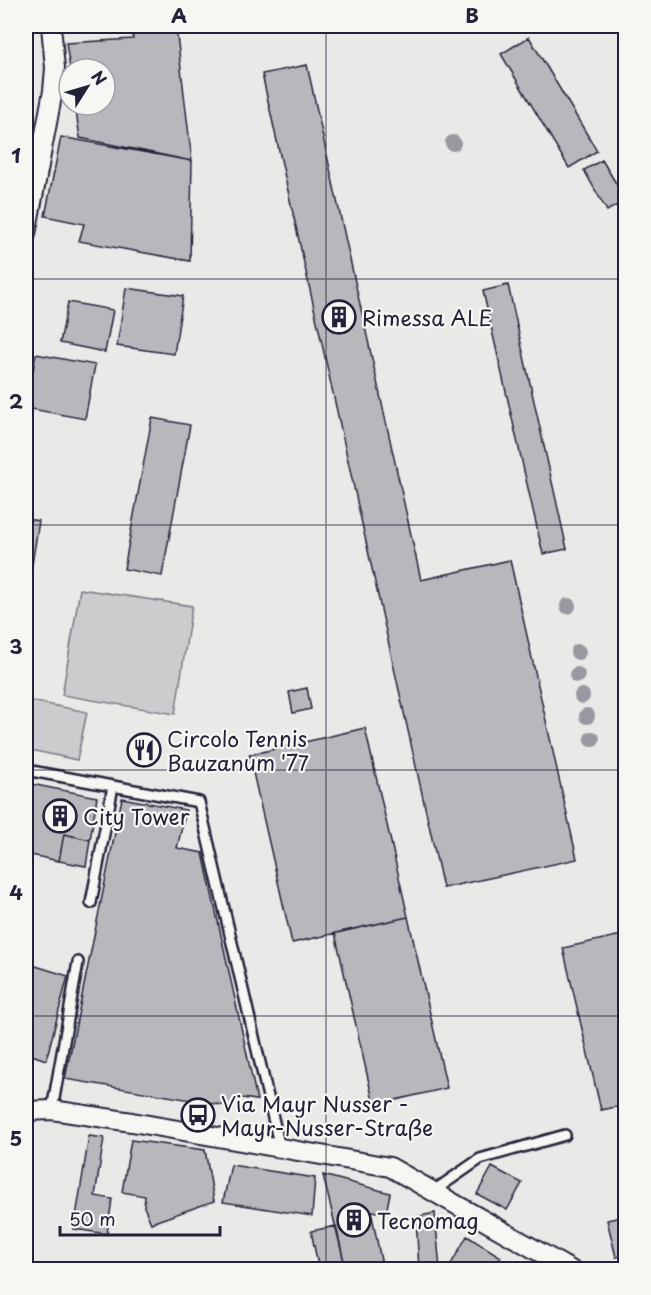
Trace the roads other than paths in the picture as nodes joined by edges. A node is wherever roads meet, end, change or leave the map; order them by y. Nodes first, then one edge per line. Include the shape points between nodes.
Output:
1 (51, 26) edge
2 (26, 234) edge
3 (26, 770) edge
4 (113, 786) junction
5 (91, 903) dead end
6 (78, 962) dead end
7 (52, 1110) junction
8 (26, 1112) edge
9 (565, 1135) dead end
10 (280, 1148) junction
11 (435, 1190) junction
12 (571, 1269) edge

1 - 2 street via 53,91
3 - 4 lane
4 - 5 lane
4 - 10 lane via 199,802
6 - 7 lane
7 - 8 street
7 - 10 street
9 - 11 lane via 480,1159
10 - 11 street via 390,1167
11 - 12 street

